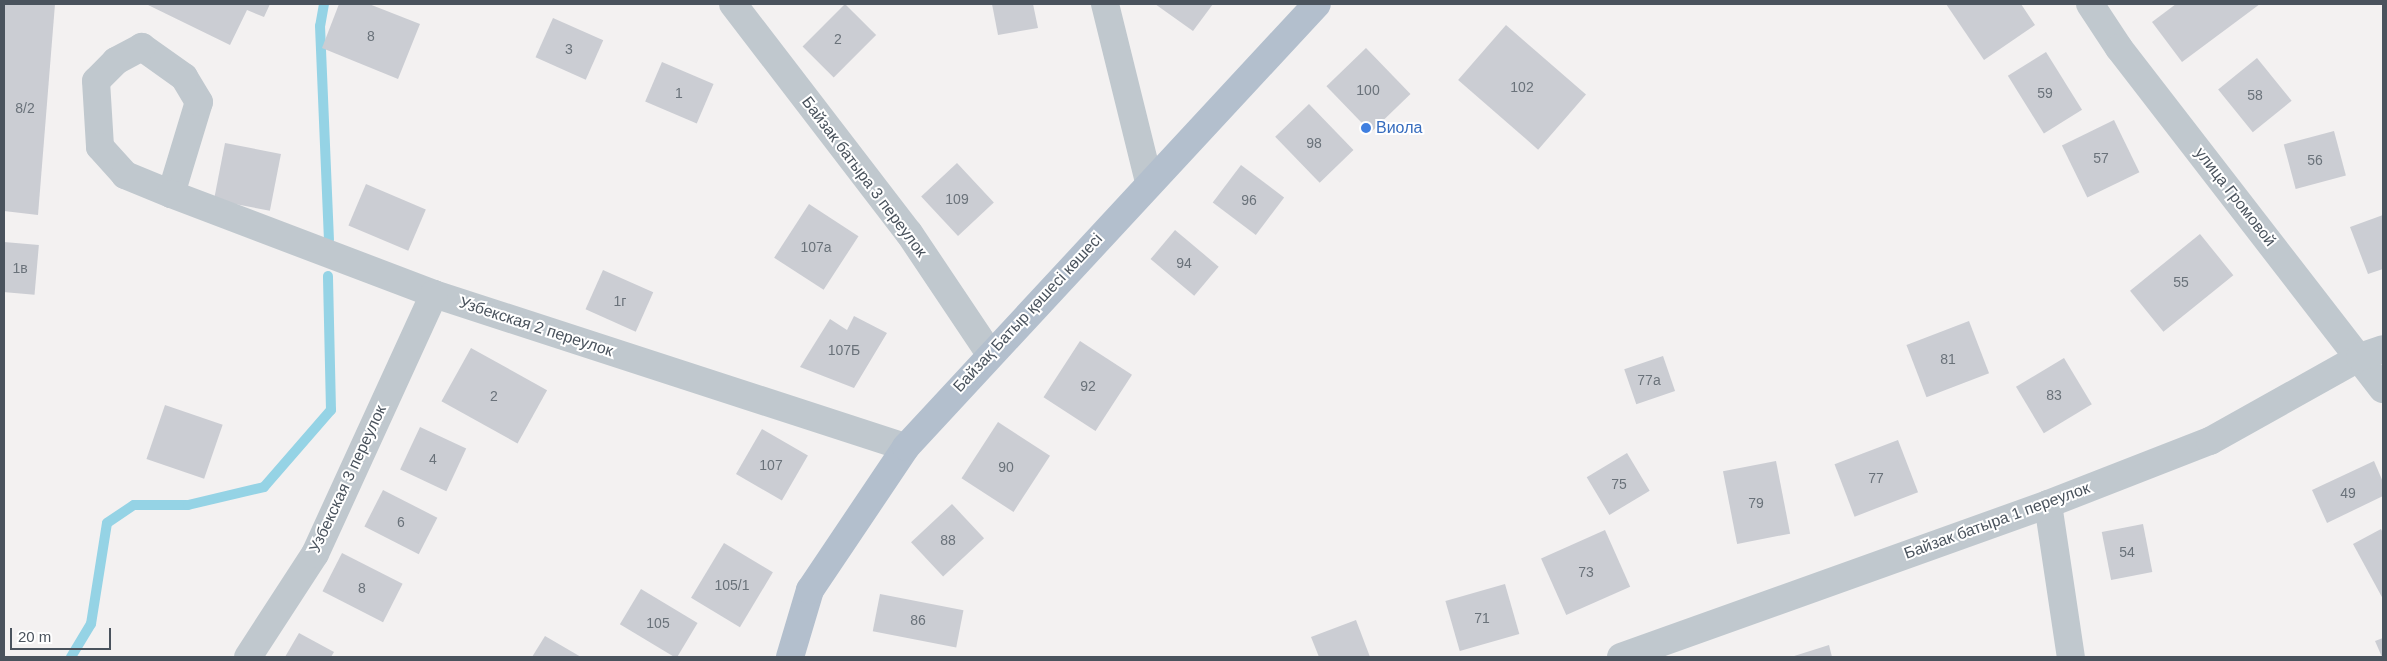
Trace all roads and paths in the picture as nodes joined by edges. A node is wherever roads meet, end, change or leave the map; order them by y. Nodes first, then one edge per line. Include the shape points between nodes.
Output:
1 (732, 4) edge
2 (1105, 4) edge
3 (1318, 4) edge
4 (2090, 4) edge
5 (1149, 182) junction
6 (171, 194) junction
7 (434, 294) junction
8 (2372, 353) edge
9 (990, 354) junction
10 (2383, 389) edge
11 (906, 447) junction
12 (2048, 504) junction
13 (248, 657) edge
14 (790, 657) edge
15 (1621, 657) edge
16 (2071, 657) edge

1 - 9 street, Байзак батыра 3 переулок via 909,233
2 - 5 street
3 - 5 main road, Байзақ Батыр қөшесі көшесі
4 - 8 street, улица Громовой via 2119,48
5 - 9 main road, Байзақ Батыр қөшесі көшесі
6 - 6 street, Узбекская 2 переулок via 125,175 100,147 96,81 116,61 142,47 184,77 199,102
6 - 7 street, Узбекская 2 переулок
7 - 11 street, Узбекская 2 переулок
7 - 13 street, Узбекская 3 переулок via 315,554
8 - 10 street, улица Громовой
8 - 12 street, Байзак батыра 1 переулок via 2210,441
9 - 11 main road, Байзақ Батыр қөшесі көшесі
11 - 14 main road, Байзақ Батыр қөшесі көшесі via 810,590
12 - 15 street, Байзак батыра 1 переулок
12 - 16 street

